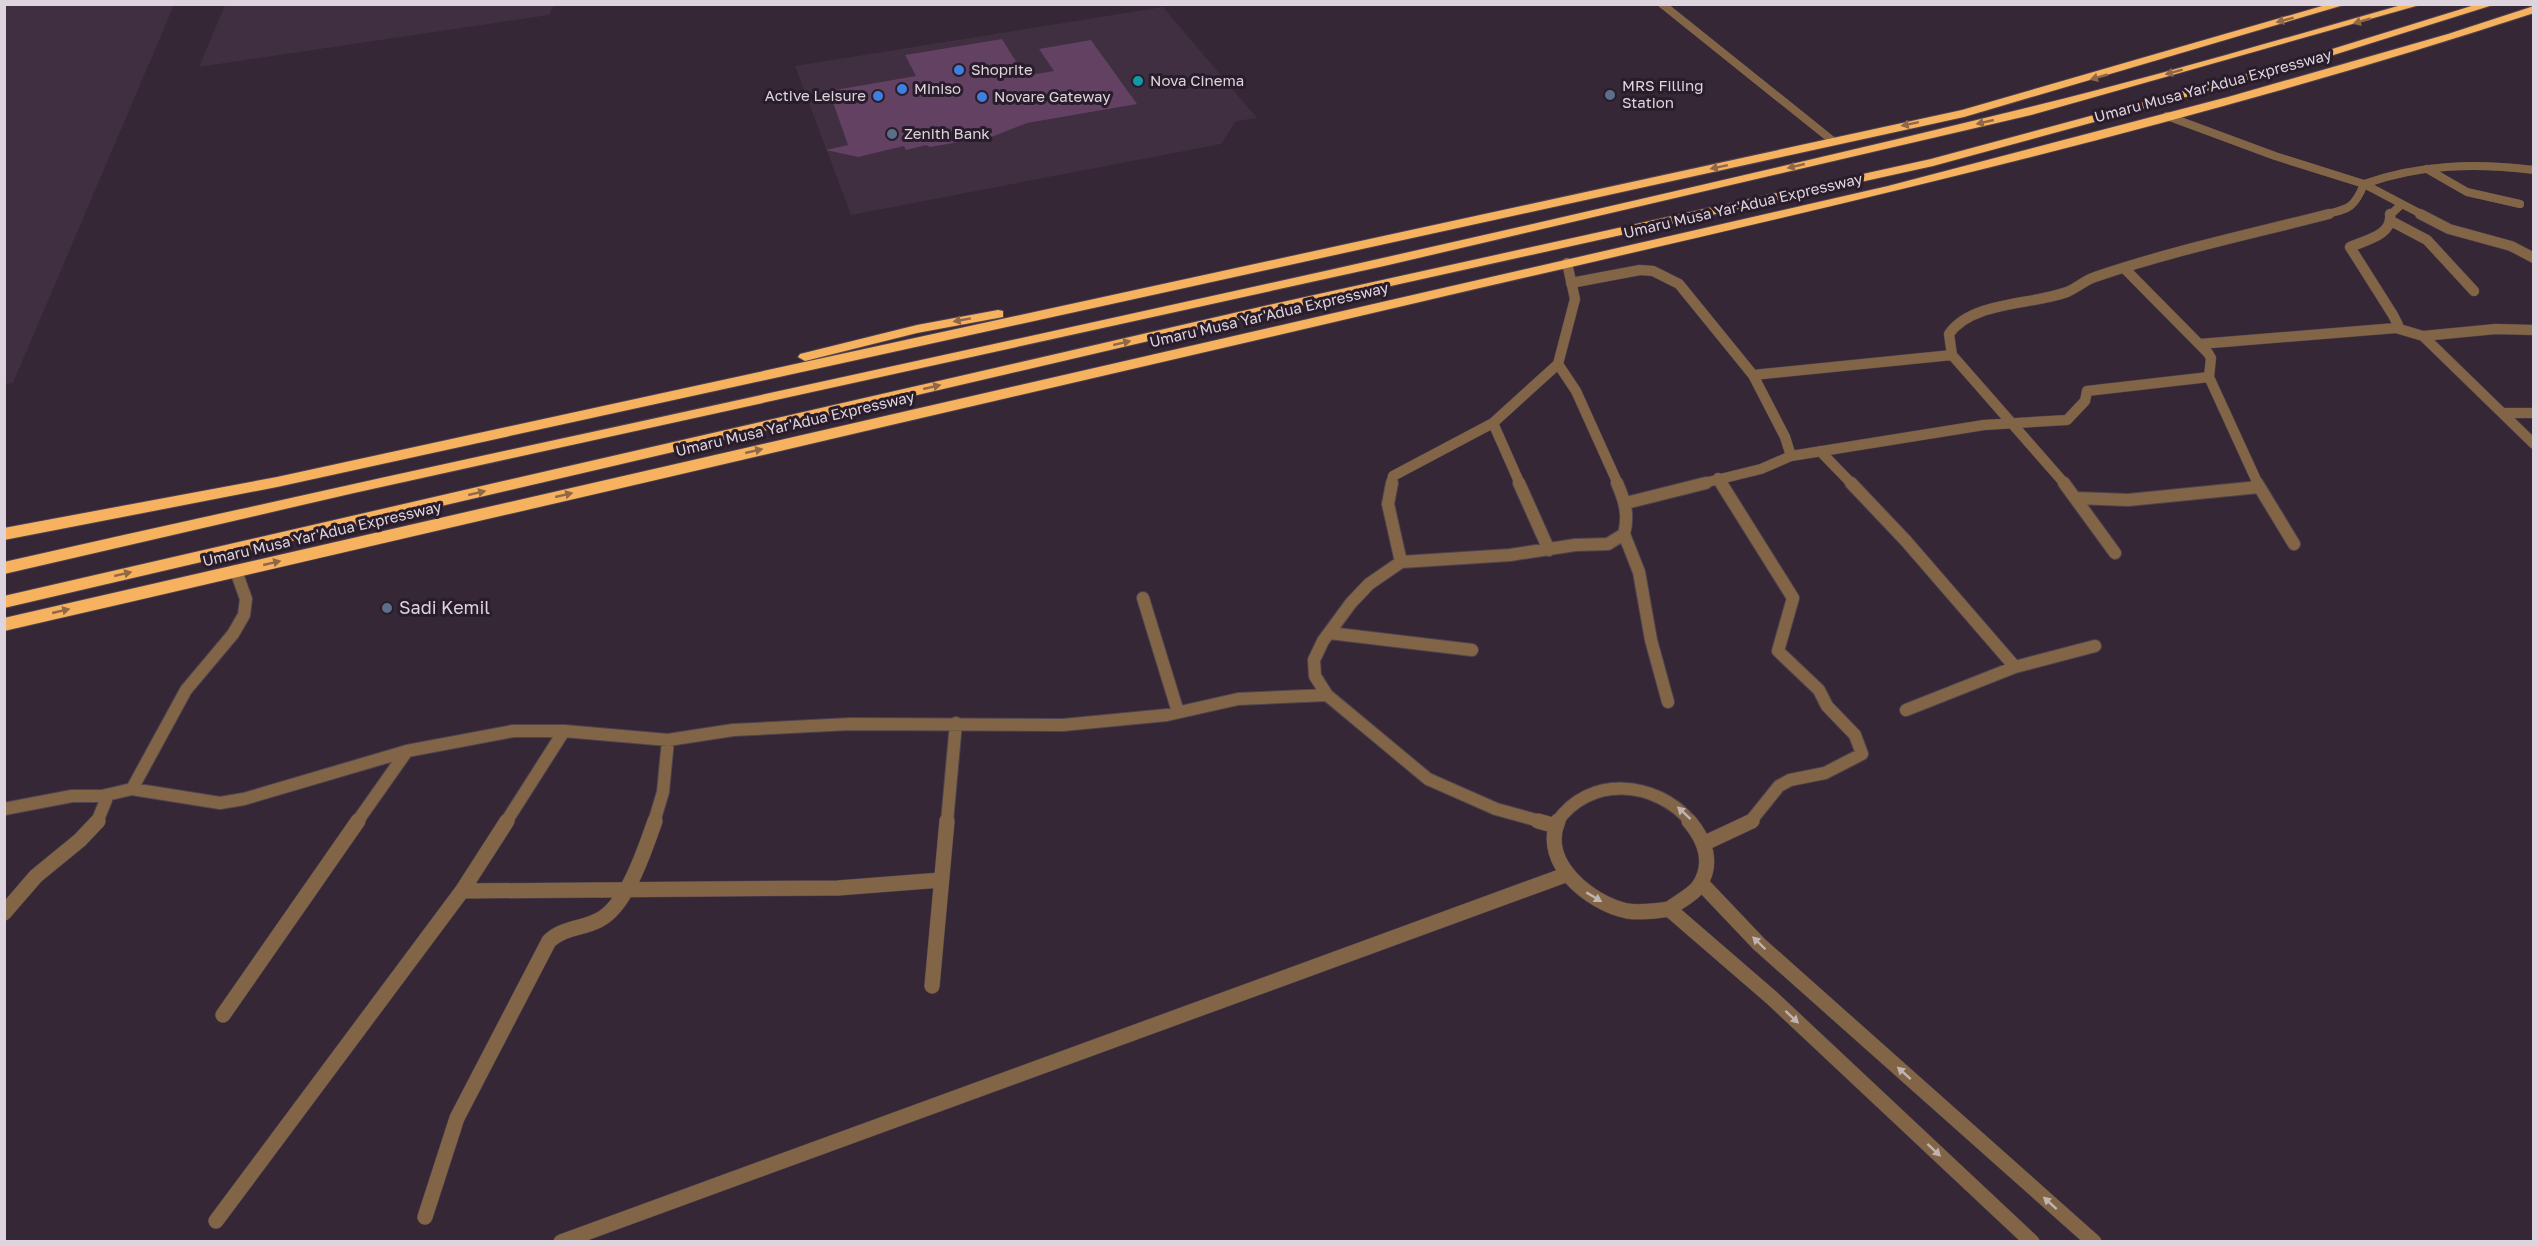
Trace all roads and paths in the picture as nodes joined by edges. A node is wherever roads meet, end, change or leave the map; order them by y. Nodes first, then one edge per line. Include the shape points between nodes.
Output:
1 (1662, 4) edge
2 (2342, 4) edge
3 (2418, 4) edge
4 (2491, 4) edge
5 (2534, 9) edge
6 (2167, 116) junction
7 (1833, 141) junction
8 (2427, 169) junction
9 (2534, 170) edge
10 (1659, 180) junction
11 (2364, 184) junction
12 (2402, 204) junction
13 (2520, 204) dead end
14 (1563, 220) junction
15 (2391, 221) junction
16 (1721, 228) junction
17 (1565, 244) junction
18 (2534, 258) edge
19 (1567, 263) junction
20 (1366, 266) junction
21 (2125, 269) junction
22 (1219, 278) junction
23 (1385, 283) junction
24 (1571, 283) junction
25 (2474, 291) dead end
26 (2396, 328) junction
27 (2534, 330) edge
28 (1259, 334) junction
29 (2423, 336) junction
30 (2200, 344) junction
31 (1952, 355) junction
32 (1558, 364) junction
33 (1753, 375) junction
34 (2209, 377) junction
35 (2504, 413) junction
36 (2534, 413) edge
37 (1493, 423) junction
38 (2011, 425) junction
39 (536, 427) junction
40 (2534, 444) edge
41 (1820, 451) junction
42 (1791, 456) junction
43 (1718, 478) junction
44 (2259, 487) junction
45 (354, 488) junction
46 (2077, 498) junction
47 (533, 502) junction
48 (1626, 503) junction
49 (341, 524) junction
50 (4, 534) edge
51 (1624, 534) junction
52 (2294, 544) dead end
53 (1549, 550) junction
54 (2115, 553) dead end
55 (1401, 562) junction
56 (6, 567) edge
57 (236, 571) junction
58 (1143, 598) dead end
59 (4, 602) edge
60 (4, 625) edge
61 (1329, 633) junction
62 (2095, 646) dead end
63 (1472, 650) dead end
64 (2016, 666) junction
65 (1327, 695) junction
66 (1668, 702) dead end
67 (1906, 710) dead end
68 (1178, 712) junction
69 (956, 723) junction
70 (564, 731) junction
71 (668, 740) junction
72 (407, 751) junction
73 (132, 789) junction
74 (102, 796) junction
75 (4, 809) edge
76 (1556, 826) junction
77 (1705, 843) junction
78 (1568, 874) junction
79 (941, 880) junction
80 (1702, 884) junction
81 (627, 889) junction
82 (462, 891) junction
83 (1669, 909) junction
84 (4, 913) edge
85 (932, 986) dead end
86 (223, 1015) dead end
87 (425, 1217) dead end
88 (216, 1221) dead end
89 (561, 1242) edge
90 (2032, 1242) edge
91 (2094, 1242) edge

1 - 7 street
2 -> 7 highway via 2089,80
3 -> 14 highway, Umaru Musa Yar'Adua Expressway via 2031,111
4 - 17 highway, Umaru Musa Yar'Adua Expressway via 2291,65 1933,162
5 - 6 highway, Umaru Musa Yar'Adua Expressway via 2426,44
6 - 11 street
6 - 16 highway, Umaru Musa Yar'Adua Expressway via 1890,189
7 -> 10 highway
8 - 9 street
8 - 11 street via 2382,176
8 - 13 street via 2467,192
10 - 14 highway
10 - 22 highway
11 - 12 street
11 - 21 street via 2357,202 2347,209
12 - 15 street via 2390,213
12 - 18 street via 2449,229 2511,246
14 - 20 highway, Umaru Musa Yar'Adua Expressway
15 - 25 street via 2427,240
15 - 26 street via 2386,231 2350,247 2393,315
16 - 17 highway
16 - 19 highway, Umaru Musa Yar'Adua Expressway
17 - 23 highway, Umaru Musa Yar'Adua Expressway
19 - 24 street
19 - 28 highway, Umaru Musa Yar'Adua Expressway
20 - 22 highway
20 - 45 highway, Umaru Musa Yar'Adua Expressway
21 - 30 street
21 - 31 street via 2092,278 2067,292 1991,308 1969,317 1949,334
22 -> 39 highway via 1083,307 1012,312 916,328 791,361 757,378
23 - 28 highway
49 -> 23 highway, Umaru Musa Yar'Adua Expressway
24 - 32 street via 1575,299
24 - 33 street via 1640,270 1667,276 1679,284
26 - 29 street
26 - 30 street
27 - 29 street via 2496,329
47 -> 28 highway, Umaru Musa Yar'Adua Expressway
29 - 35 street
30 - 34 street via 2211,358
31 - 33 street
31 - 38 street
32 - 37 street
32 - 48 street via 1576,391
33 - 42 street
34 - 38 street via 2087,391 2085,401 2067,420
34 - 44 street
35 - 36 street
35 - 40 street
37 - 53 street
37 - 55 street via 1393,476 1388,504
38 - 41 street via 1984,425
38 - 46 street
39 - 45 highway
39 - 50 highway
41 - 42 street
41 - 64 street
42 - 43 street via 1761,469
43 - 48 street
43 - 77 street via 1793,598 1778,651 1819,690 1854,735 1862,754 1825,773 1779,786 1750,823
44 - 46 street via 2128,500
44 - 52 street
45 - 56 highway, Umaru Musa Yar'Adua Expressway
46 - 54 street
47 - 49 highway
57 -> 47 highway, Umaru Musa Yar'Adua Expressway
48 - 51 street via 1628,523
59 -> 49 highway, Umaru Musa Yar'Adua Expressway
51 - 53 street via 1608,543
51 - 66 street via 1639,572 1651,640
53 - 55 street
55 - 61 street via 1369,584
60 -> 57 highway, Umaru Musa Yar'Adua Expressway
57 - 73 street via 246,599 244,615 186,690
58 - 68 street
61 - 63 street
61 - 65 street via 1314,660 1315,676
62 - 64 street
64 - 67 street
65 - 68 street via 1238,699
65 - 76 street via 1428,779 1496,808
68 - 69 street via 1063,725
69 - 71 street via 733,730
69 - 79 street
70 - 71 street
70 - 72 street via 513,731
70 - 82 street
71 - 81 street via 660,808
72 - 73 street via 244,800 220,803
72 - 86 street
73 - 74 street
74 - 75 street via 72,796
74 - 84 street via 105,808 94,826 42,869
77 -> 76 street via 1694,823 1676,806 1653,794 1628,788 1604,789 1582,796 1565,809
76 - 78 street via 1555,846
77 - 80 street via 1708,864
78 -> 83 street via 1595,899 1620,909 1645,913
78 - 89 street
79 - 81 street via 838,888
79 - 85 street
80 - 83 street via 1689,899
91 -> 80 street via 1759,944
81 - 82 street
81 - 87 street via 607,916 597,922 563,928 549,941 457,1118
82 - 88 street
83 -> 90 street via 1772,998

